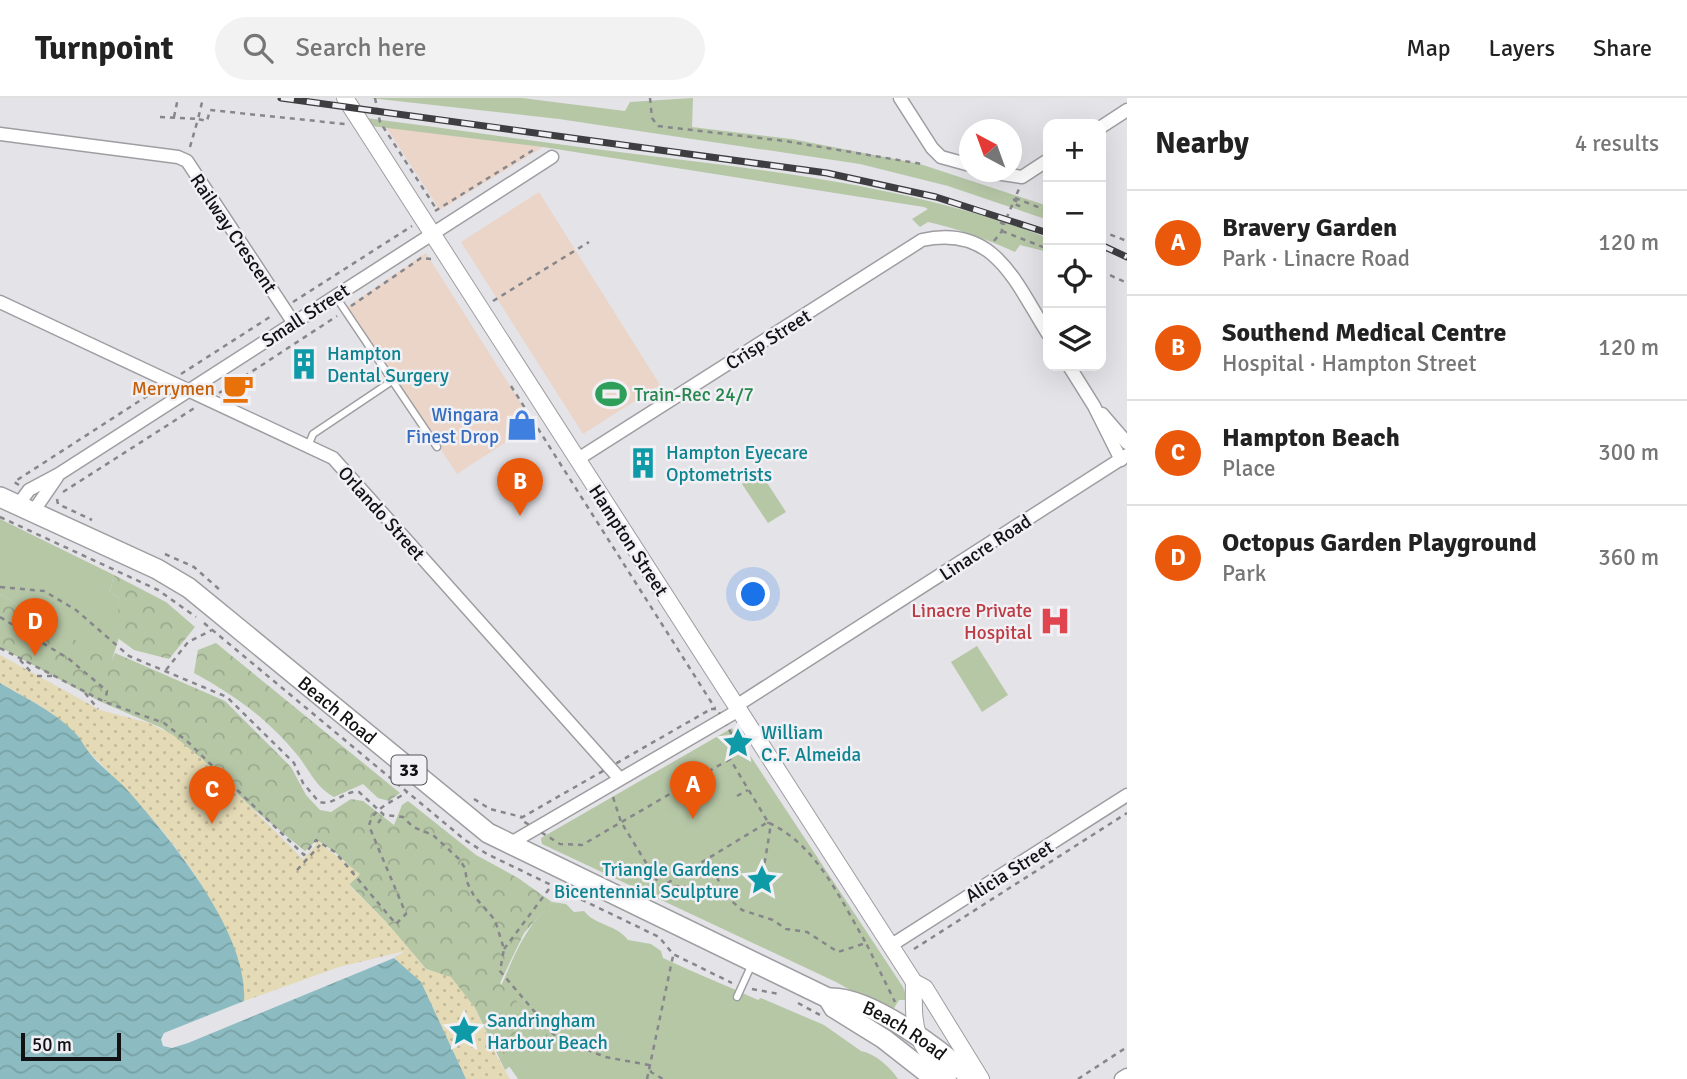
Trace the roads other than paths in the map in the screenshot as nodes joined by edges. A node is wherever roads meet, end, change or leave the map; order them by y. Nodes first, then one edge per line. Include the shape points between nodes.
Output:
1 (345, 98) edge
2 (900, 98) edge
3 (1127, 110) edge
4 (1106, 124) edge
5 (0, 134) edge
6 (552, 157) dead end
7 (959, 162) edge
8 (1043, 163) edge
9 (1022, 175) edge
10 (427, 226) junction
11 (335, 295) junction
12 (0, 302) edge
13 (293, 322) junction
14 (1043, 326) edge
15 (1072, 371) edge
16 (393, 381) junction
17 (188, 391) junction
18 (1094, 406) junction
19 (1127, 443) edge
20 (308, 446) junction
21 (437, 447) dead end
22 (1124, 457) edge
23 (578, 460) junction
24 (0, 497) edge
25 (30, 501) junction
26 (737, 708) junction
27 (620, 779) junction
28 (1127, 795) edge
29 (509, 844) junction
30 (890, 946) junction
31 (753, 962) junction
32 (914, 982) junction
33 (737, 997) dead end
34 (828, 998) junction
35 (915, 1034) junction
36 (1127, 1076) edge
37 (935, 1079) edge
38 (948, 1079) edge
39 (972, 1079) edge
40 (981, 1079) edge
41 (1122, 1079) edge

1 - 10 main road, Hampton Street
2 - 7 street via 932,148 941,157
3 - 4 street
5 - 13 street, Railway Crescent via 187,161
6 - 10 street, Small Street
8 - 9 street
10 - 11 street, Small Street
10 - 23 main road, Hampton Street
11 - 13 street, Small Street
11 - 16 lane
12 - 17 street, Orlando Street
13 - 17 street, Small Street
14 - 23 street, Crisp Street via 1006,267 988,249 960,238 922,240
15 - 18 street
16 - 20 lane via 313,434
16 - 21 lane
17 - 20 street, Orlando Street
17 - 25 street, Small Street via 59,474
18 - 19 street
18 - 22 street
20 - 27 street, Orlando Street via 333,458
22 - 26 street, Linacre Road
23 - 26 main road, Hampton Street
24 - 25 main road, Beach Road / 33
25 - 29 main road, Beach Road / 33 via 189,588 445,800
26 - 27 street, Linacre Road
26 - 30 main road, Hampton Street
27 - 29 street, Linacre Road
28 - 30 street, Alicia Street
29 - 31 main road, Beach Road / 33
30 - 32 main road, Hampton Street
31 - 33 lane
31 - 34 main road, Beach Road / 33
32 - 35 main road
32 - 40 main road, Hampton Street via 925,988
34 - 35 main road, Beach Road / 33 via 841,997
34 - 37 main road, Beach Road / 33 via 834,1008
35 - 38 main road
35 - 39 main road, Beach Road / 33
36 - 41 street

